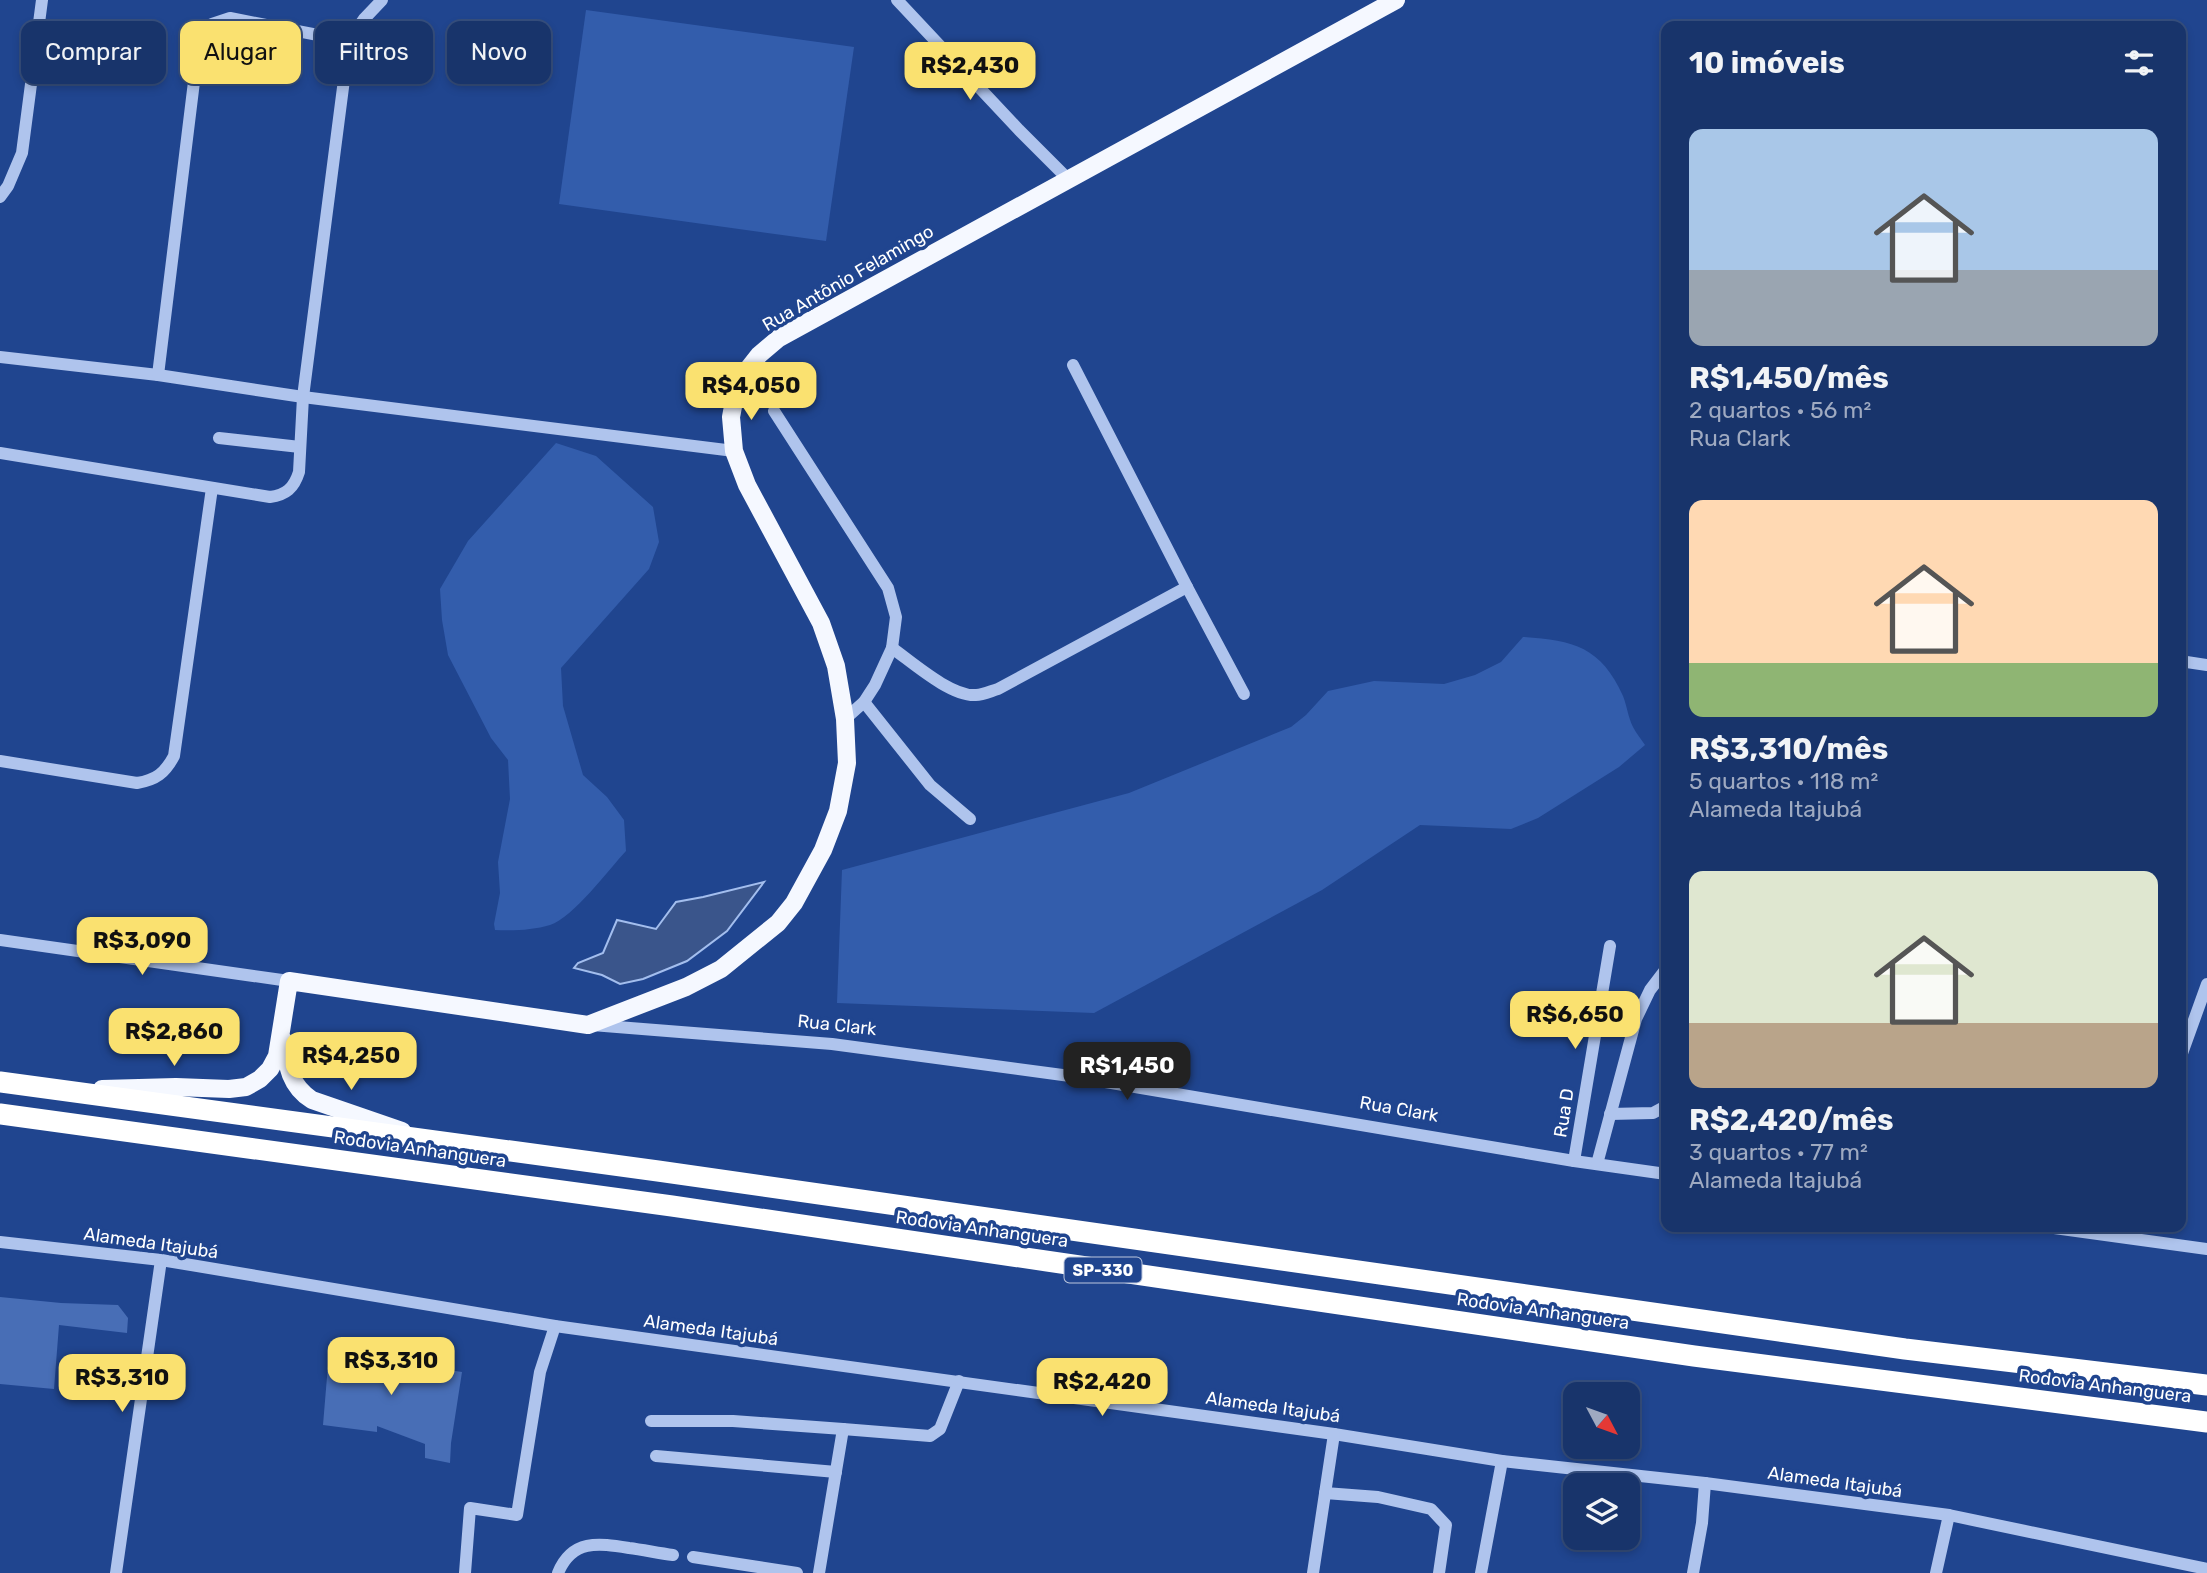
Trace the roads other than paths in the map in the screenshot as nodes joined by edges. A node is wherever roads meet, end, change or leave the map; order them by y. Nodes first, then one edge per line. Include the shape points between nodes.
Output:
1 (43, 0) edge
2 (382, 0) edge
3 (897, 0) edge
4 (1396, 0) edge
5 (363, 21) edge
6 (315, 34) edge
7 (343, 84) edge
8 (1068, 179) junction
9 (0, 197) edge
10 (0, 357) edge
11 (1073, 365) dead end
12 (159, 375) junction
13 (303, 397) junction
14 (774, 411) dead end
15 (219, 438) dead end
16 (300, 447) junction
17 (734, 451) junction
18 (0, 453) edge
19 (212, 488) junction
20 (1187, 587) junction
21 (892, 648) junction
22 (2186, 662) edge
23 (2207, 665) edge
24 (1244, 694) dead end
25 (864, 702) junction
26 (845, 719) junction
27 (0, 761) edge
28 (970, 819) dead end
29 (0, 940) edge
30 (1610, 946) dead end
31 (1661, 976) edge
32 (289, 981) junction
33 (2207, 984) edge
34 (588, 1025) junction
35 (283, 1030) junction
36 (2186, 1042) edge
37 (0, 1082) edge
38 (57, 1090) junction
39 (1661, 1109) edge
40 (1611, 1114) junction
41 (0, 1115) edge
42 (432, 1141) junction
43 (1574, 1161) junction
44 (1597, 1164) junction
45 (1661, 1173) edge
46 (2084, 1232) edge
47 (2145, 1232) edge
48 (2144, 1240) junction
49 (0, 1242) edge
50 (2207, 1249) edge
51 (161, 1260) junction
52 (555, 1326) junction
53 (959, 1381) junction
54 (2207, 1385) edge
55 (2179, 1419) junction
56 (651, 1421) dead end
57 (2207, 1423) edge
58 (843, 1429) junction
59 (1334, 1433) junction
60 (2207, 1433) edge
61 (656, 1456) dead end
62 (1502, 1461) junction
63 (836, 1472) junction
64 (1705, 1483) junction
65 (1325, 1493) junction
66 (1949, 1515) junction
67 (673, 1555) dead end
68 (693, 1557) dead end
69 (2207, 1569) edge
70 (116, 1573) edge
71 (465, 1573) edge
72 (558, 1573) edge
73 (797, 1573) edge
74 (819, 1573) edge
75 (1313, 1573) edge
76 (1439, 1573) edge
77 (1481, 1573) edge
78 (1693, 1573) edge
79 (1936, 1573) edge

1 - 9 street via 22,153
2 - 5 street
3 - 8 street
4 - 8 main road, Rua Antônio Felamingo
6 - 12 street via 230,18 212,24 199,41
7 - 13 street
8 - 17 main road, Rua Antônio Felamingo via 779,338 744,374 735,396
10 - 12 street
11 - 20 street
12 - 13 street
13 - 16 street
13 - 17 street
14 - 21 street via 888,588 895,617
15 - 16 street
16 - 19 street via 296,483 280,496
17 - 26 main road, Rua Antônio Felamingo via 747,485 821,623 836,666
18 - 19 street
19 - 27 street via 174,756 168,766 160,776 137,783
20 - 21 street via 998,689 976,695 962,694 944,684
20 - 24 street
21 - 25 street
22 - 23 street
25 - 26 street
25 - 28 street via 930,785
26 - 34 main road, Rua Antônio Felamingo via 847,763 838,811 823,850 779,923 721,969
29 - 32 street, Rua Clark
30 - 43 street, Rua D
31 - 40 street via 1636,1019
32 - 34 main road, Rua Clark
32 - 35 main road
33 - 36 street
34 - 43 street, Rua Clark via 832,1044 1070,1076
35 - 38 main road via 270,1069 246,1087
35 - 42 main road via 287,1065 300,1093
37 - 38 highway, Rodovia Anhanguera / SP-330
38 - 42 highway, Rodovia Anhanguera / SP-330
39 - 40 street
40 - 44 street
41 - 55 highway, Rodovia Anhanguera / SP-330 via 672,1206 1694,1356
42 - 54 highway, Rodovia Anhanguera / SP-330 via 1838,1340
43 - 44 street, Rua Clark
44 - 45 street, Rua Clark
46 - 48 street
47 - 48 street
48 - 50 street
49 - 51 street, Alameda Itajubá
51 - 52 street, Alameda Itajubá
51 - 70 street
52 - 53 street, Alameda Itajubá
52 - 71 street via 540,1372 517,1515 470,1508
53 - 58 street via 940,1429 930,1436
53 - 59 street, Alameda Itajubá
55 - 57 highway, Rodovia Anhanguera / SP-330
55 - 60 highway
56 - 58 street
58 - 63 street
59 - 62 street, Alameda Itajubá
59 - 65 street
61 - 63 street
62 - 64 street, Alameda Itajubá
62 - 77 street
63 - 74 street
64 - 66 street, Alameda Itajubá
64 - 78 street
65 - 75 street
65 - 76 street via 1378,1497 1431,1509 1446,1525
66 - 69 street, Alameda Itajubá
66 - 79 street
67 - 72 street via 598,1543 572,1552
68 - 73 street

